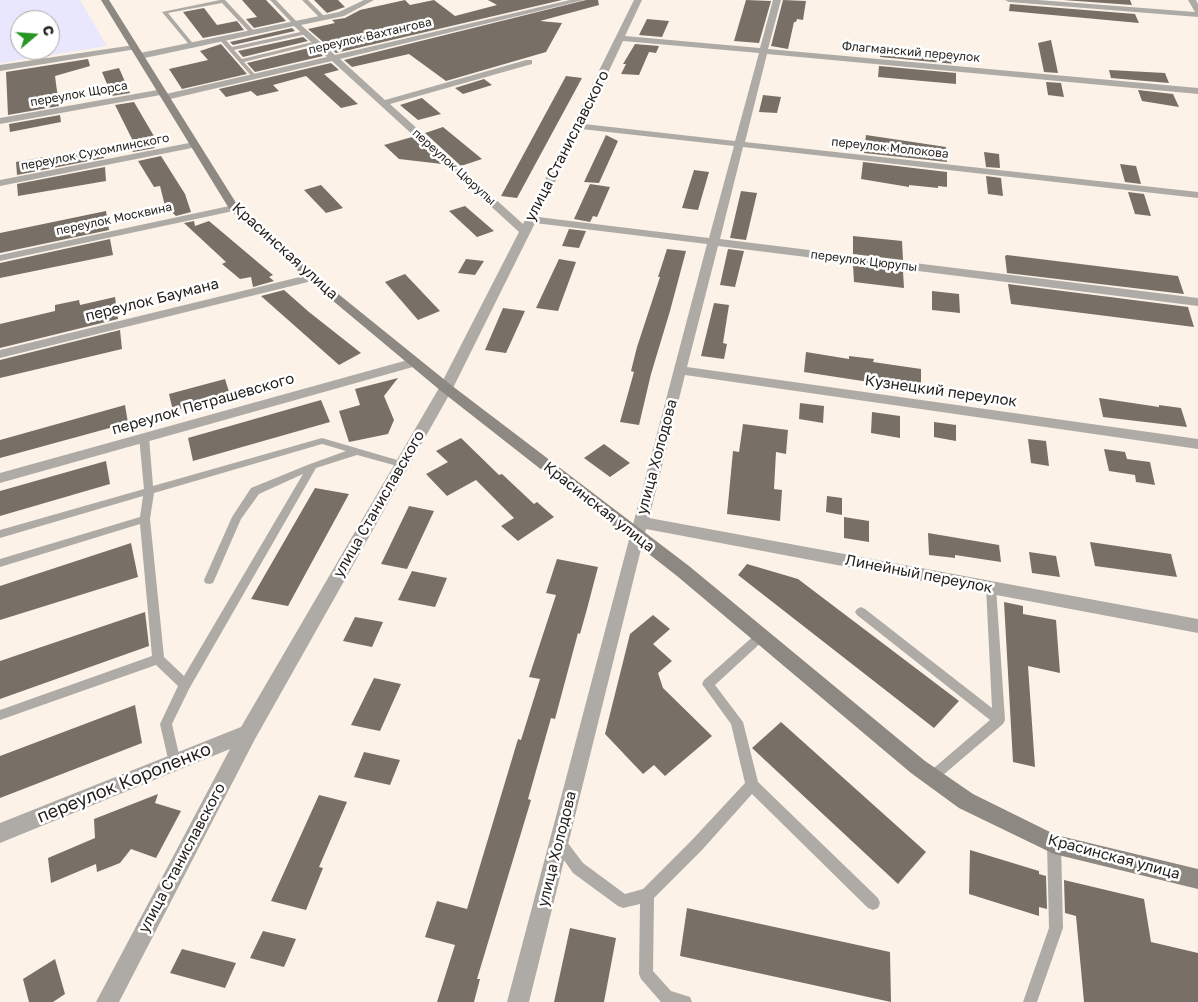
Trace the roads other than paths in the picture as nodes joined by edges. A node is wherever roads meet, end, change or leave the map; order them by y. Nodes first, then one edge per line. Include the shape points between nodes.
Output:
1 (105, 0) edge
2 (273, 0) edge
3 (305, 0) edge
4 (370, 0) edge
5 (580, 0) edge
6 (638, 0) edge
7 (777, 0) edge
8 (1009, 0) edge
9 (1192, 0) edge
10 (206, 2) edge
11 (1198, 11) edge
12 (1198, 15) edge
13 (323, 18) junction
14 (296, 24) junction
15 (252, 33) junction
16 (305, 33) junction
17 (621, 38) junction
18 (222, 39) junction
19 (317, 43) junction
20 (192, 46) junction
21 (230, 49) junction
22 (137, 51) junction
23 (764, 52) junction
24 (333, 58) junction
25 (240, 61) junction
26 (529, 62) dead end
27 (0, 68) edge
28 (254, 77) junction
29 (1198, 91) edge
30 (164, 95) junction
31 (383, 103) junction
32 (0, 121) edge
33 (578, 126) junction
34 (740, 144) junction
35 (194, 146) junction
36 (0, 183) edge
37 (1198, 195) edge
38 (234, 208) junction
39 (531, 219) junction
40 (524, 231) junction
41 (714, 242) junction
42 (0, 258) edge
43 (312, 278) junction
44 (1198, 302) edge
45 (0, 354) edge
46 (415, 362) junction
47 (680, 370) junction
48 (446, 388) junction
49 (144, 438) junction
50 (1198, 444) edge
51 (357, 451) junction
52 (401, 464) junction
53 (313, 466) junction
54 (0, 478) edge
55 (149, 491) junction
56 (145, 519) junction
57 (639, 529) junction
58 (0, 534) edge
59 (0, 564) edge
60 (209, 580) dead end
61 (991, 587) junction
62 (860, 612) dead end
63 (1198, 626) edge
64 (761, 636) junction
65 (158, 659) junction
66 (185, 685) junction
67 (0, 715) edge
68 (999, 720) junction
69 (248, 733) junction
70 (175, 763) junction
71 (932, 777) junction
72 (752, 785) junction
73 (0, 833) edge
74 (559, 843) junction
75 (1054, 844) junction
76 (1198, 879) edge
77 (647, 895) junction
78 (873, 903) dead end
79 (107, 1002) edge
80 (518, 1002) edge
81 (685, 1002) edge
82 (1030, 1002) edge

1 - 22 main road, Красинская улица
2 - 14 lane
3 - 13 lane
4 - 13 street via 341,14
5 - 24 street, переулок Вахтангова
6 - 17 street, улица Станиславского
7 - 23 street, улица Холодова
8 - 12 street
9 - 11 street
10 - 15 lane via 223,1
10 - 20 lane via 165,12
13 - 14 street
14 - 15 street
14 - 16 street, переулок Цюрупы
15 - 18 street
16 - 19 street, переулок Цюрупы
16 - 21 lane
17 - 23 street, Флагманский переулок
17 - 33 street, улица Станиславского
18 - 20 street
18 - 21 lane
19 - 24 street, переулок Цюрупы
19 - 25 lane
20 - 22 street
21 - 25 lane
22 - 27 street
22 - 30 main road, Красинская улица
23 - 29 street, Флагманский переулок
23 - 34 street, улица Холодова
24 - 28 street, переулок Вахтангова
24 - 31 street, переулок Цюрупы
25 - 28 lane
26 - 31 street
28 - 30 street, переулок Вахтангова
30 - 32 street, переулок Щорса
30 - 35 main road, Красинская улица
31 - 40 street, переулок Цюрупы
33 - 34 street, переулок Молокова
33 - 39 street, улица Станиславского
34 - 37 street, переулок Молокова
34 - 41 street, улица Холодова
35 - 36 street, переулок Сухомлинского
35 - 38 main road, Красинская улица
38 - 42 street, переулок Москвина
38 - 43 main road, Красинская улица
39 - 40 street, улица Станиславского
39 - 41 street, переулок Цюрупы
40 - 48 street, улица Станиславского
41 - 44 street, переулок Цюрупы
41 - 47 street, улица Холодова
43 - 45 street, переулок Баумана
43 - 46 main road, Красинская улица
46 - 48 main road, Красинская улица
46 - 49 street, переулок Петрашевского
47 - 50 street, Кузнецкий переулок
47 - 57 street, улица Холодова
48 - 52 street, улица Станиславского
48 - 57 main road, Красинская улица
49 - 54 street, переулок Петрашевского
49 - 55 lane
51 - 52 lane
51 - 53 lane
51 - 55 lane via 322,441
52 - 69 street, улица Станиславского
53 - 60 lane via 255,491 237,517
53 - 66 lane
55 - 56 lane
55 - 58 lane
56 - 59 lane
56 - 65 lane
57 - 61 street, Линейный переулок
57 - 64 main road, Красинская улица
57 - 74 street, улица Холодова
61 - 63 street, Линейный переулок
61 - 68 lane
62 - 68 lane
64 - 71 main road, Красинская улица
64 - 72 lane via 708,684 737,722
65 - 66 lane
65 - 67 lane
66 - 70 lane via 166,724
68 - 71 lane
69 - 70 street, переулок Короленко
69 - 79 street, улица Станиславского
70 - 73 street, переулок Короленко
71 - 75 main road, Красинская улица via 966,801
72 - 77 lane
72 - 78 lane
74 - 77 lane via 578,868 623,901
74 - 80 street, улица Холодова
75 - 76 main road, Красинская улица
75 - 82 lane via 1056,928
77 - 81 lane via 646,974 667,997

